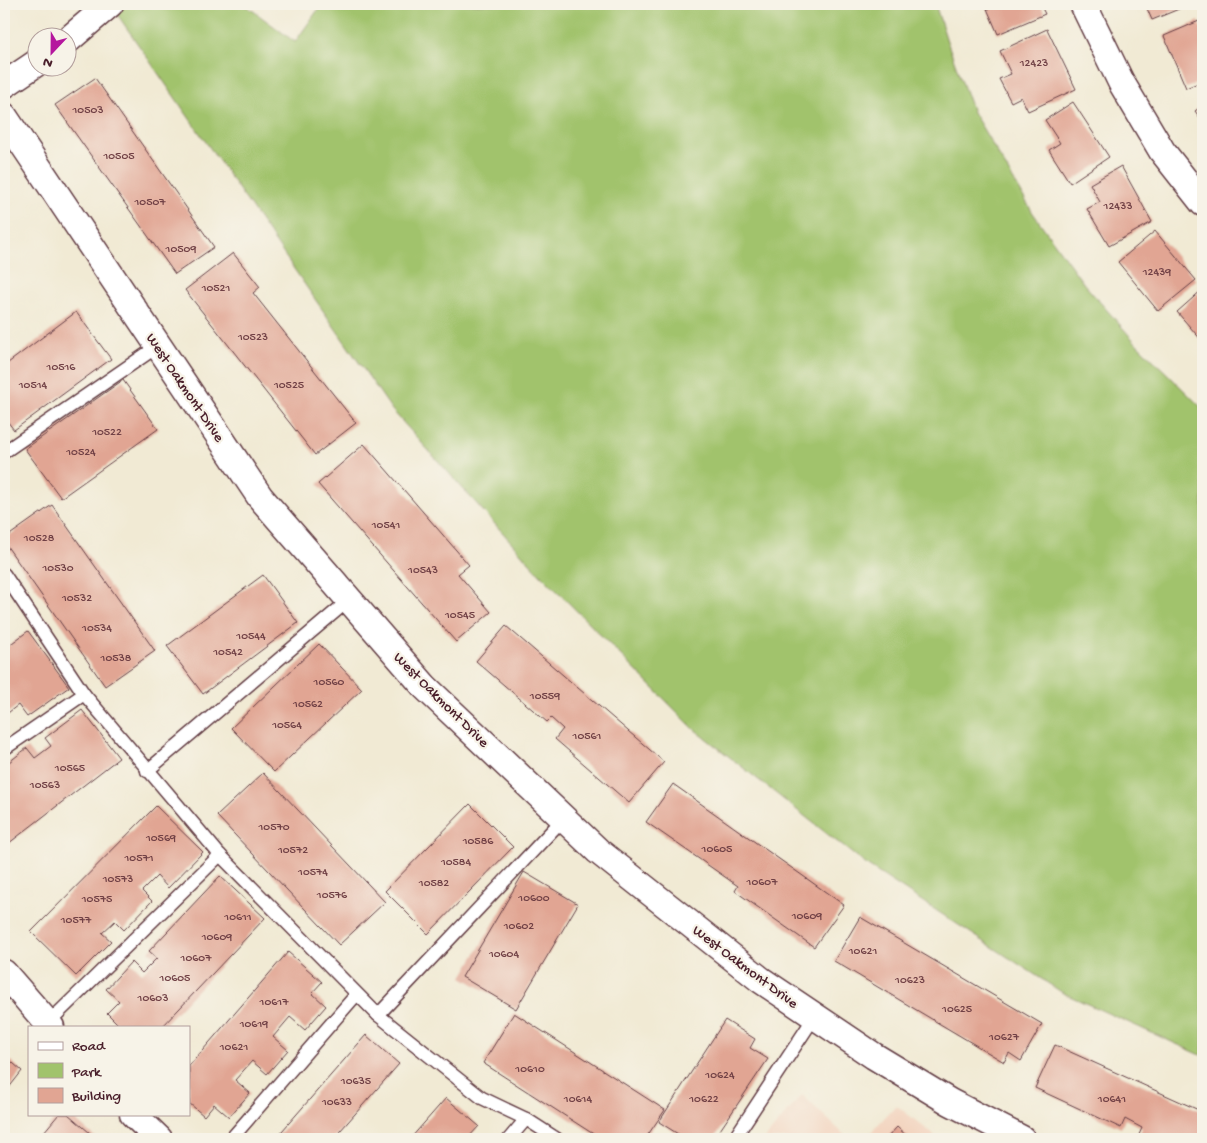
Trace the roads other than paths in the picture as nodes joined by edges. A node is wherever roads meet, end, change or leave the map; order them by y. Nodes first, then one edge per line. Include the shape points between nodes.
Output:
1 (110, 4) edge
2 (1084, 4) edge
3 (78, 31) edge
4 (28, 69) edge
5 (4, 85) edge
6 (4, 116) edge
7 (1203, 203) edge
8 (158, 346) junction
9 (4, 452) edge
10 (4, 574) edge
11 (349, 600) junction
12 (84, 694) junction
13 (4, 749) edge
14 (147, 771) junction
15 (564, 818) junction
16 (220, 856) junction
17 (5, 978) edge
18 (356, 995) junction
19 (378, 1015) junction
20 (815, 1016) junction
21 (50, 1025) edge
22 (526, 1119) junction
23 (231, 1139) edge
24 (508, 1139) edge
25 (557, 1139) edge
26 (734, 1139) edge
27 (1022, 1139) edge

1 - 3 street
2 - 7 street via 1122,82 1162,152
4 - 5 street
6 - 8 street, West Oakmont Drive
8 - 9 lane
8 - 11 street, West Oakmont Drive via 260,497
10 - 12 lane
11 - 14 lane
11 - 15 street, West Oakmont Drive via 425,687
12 - 13 lane
12 - 14 lane
14 - 16 lane
15 - 19 lane
15 - 20 street, West Oakmont Drive via 598,851 761,980
16 - 18 lane
16 - 21 lane
17 - 21 street
18 - 19 lane
18 - 23 lane
19 - 22 lane via 482,1098
20 - 26 lane
20 - 27 street, West Oakmont Drive via 950,1102
22 - 24 lane
22 - 25 lane

